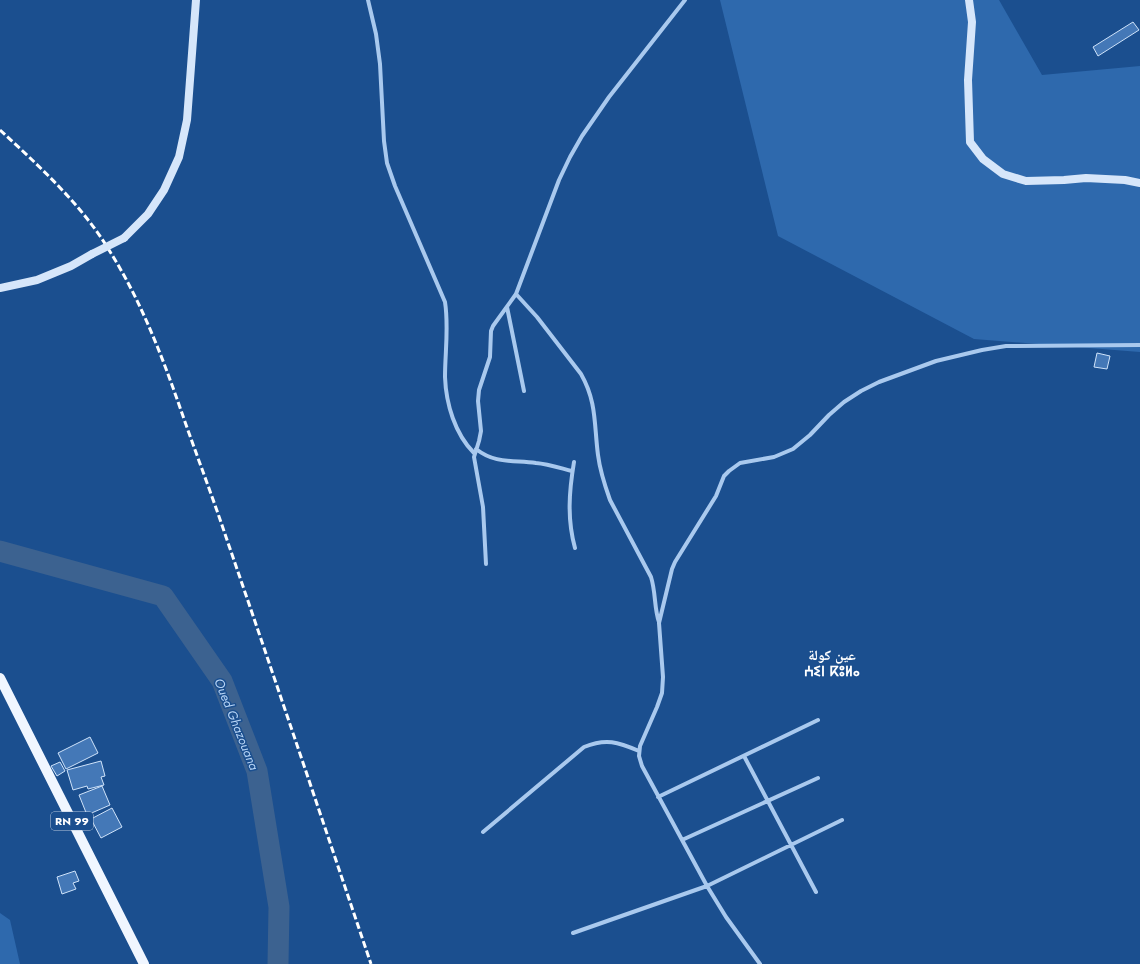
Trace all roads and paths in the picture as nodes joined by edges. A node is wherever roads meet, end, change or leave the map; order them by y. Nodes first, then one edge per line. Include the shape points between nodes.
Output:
1 (196, 0) edge
2 (368, 0) edge
3 (685, 0) edge
4 (969, 0) edge
5 (1140, 183) edge
6 (0, 288) edge
7 (516, 294) junction
8 (507, 307) junction
9 (1140, 345) edge
10 (524, 391) dead end
11 (476, 449) junction
12 (474, 453) junction
13 (574, 462) dead end
14 (572, 471) junction
15 (575, 548) dead end
16 (486, 564) dead end
17 (659, 623) junction
18 (0, 678) edge
19 (818, 720) dead end
20 (639, 751) junction
21 (744, 756) junction
22 (818, 778) dead end
23 (658, 797) junction
24 (768, 801) junction
25 (842, 820) dead end
26 (483, 832) dead end
27 (682, 840) junction
28 (791, 845) junction
29 (707, 886) junction
30 (816, 892) dead end
31 (573, 933) dead end
32 (144, 964) edge
33 (760, 964) edge

1 - 6 street, bridge via 187,120 180,157 164,190 148,214 124,238 71,266 37,280
2 - 12 street via 380,64 387,164 445,302 445,377 448,400 459,432
3 - 7 street via 609,97 582,136 559,180
4 - 5 street via 972,22 968,80 970,142 983,159 1003,174 1026,180 1086,178
7 - 8 street
7 - 17 street via 537,317 589,388 599,464 606,488 651,577
8 - 10 street
8 - 11 street via 491,332 490,357 478,396 480,431
9 - 17 street via 1006,346 936,361 861,391 844,402 793,449 774,457 740,463 729,470 675,562
11 - 12 street
11 - 14 street via 495,459 535,463
12 - 16 street via 483,507
13 - 14 street
14 - 15 street via 569,518
17 - 20 street via 662,693
18 - 32 main road, RN 99
19 - 21 street
20 - 23 street via 642,766
20 - 26 street via 614,742 599,742 584,747
21 - 23 street
21 - 24 street
22 - 24 street
23 - 27 street
24 - 27 street
24 - 28 street
25 - 28 street
27 - 29 street
28 - 29 street
28 - 30 street
29 - 31 street
29 - 33 street

